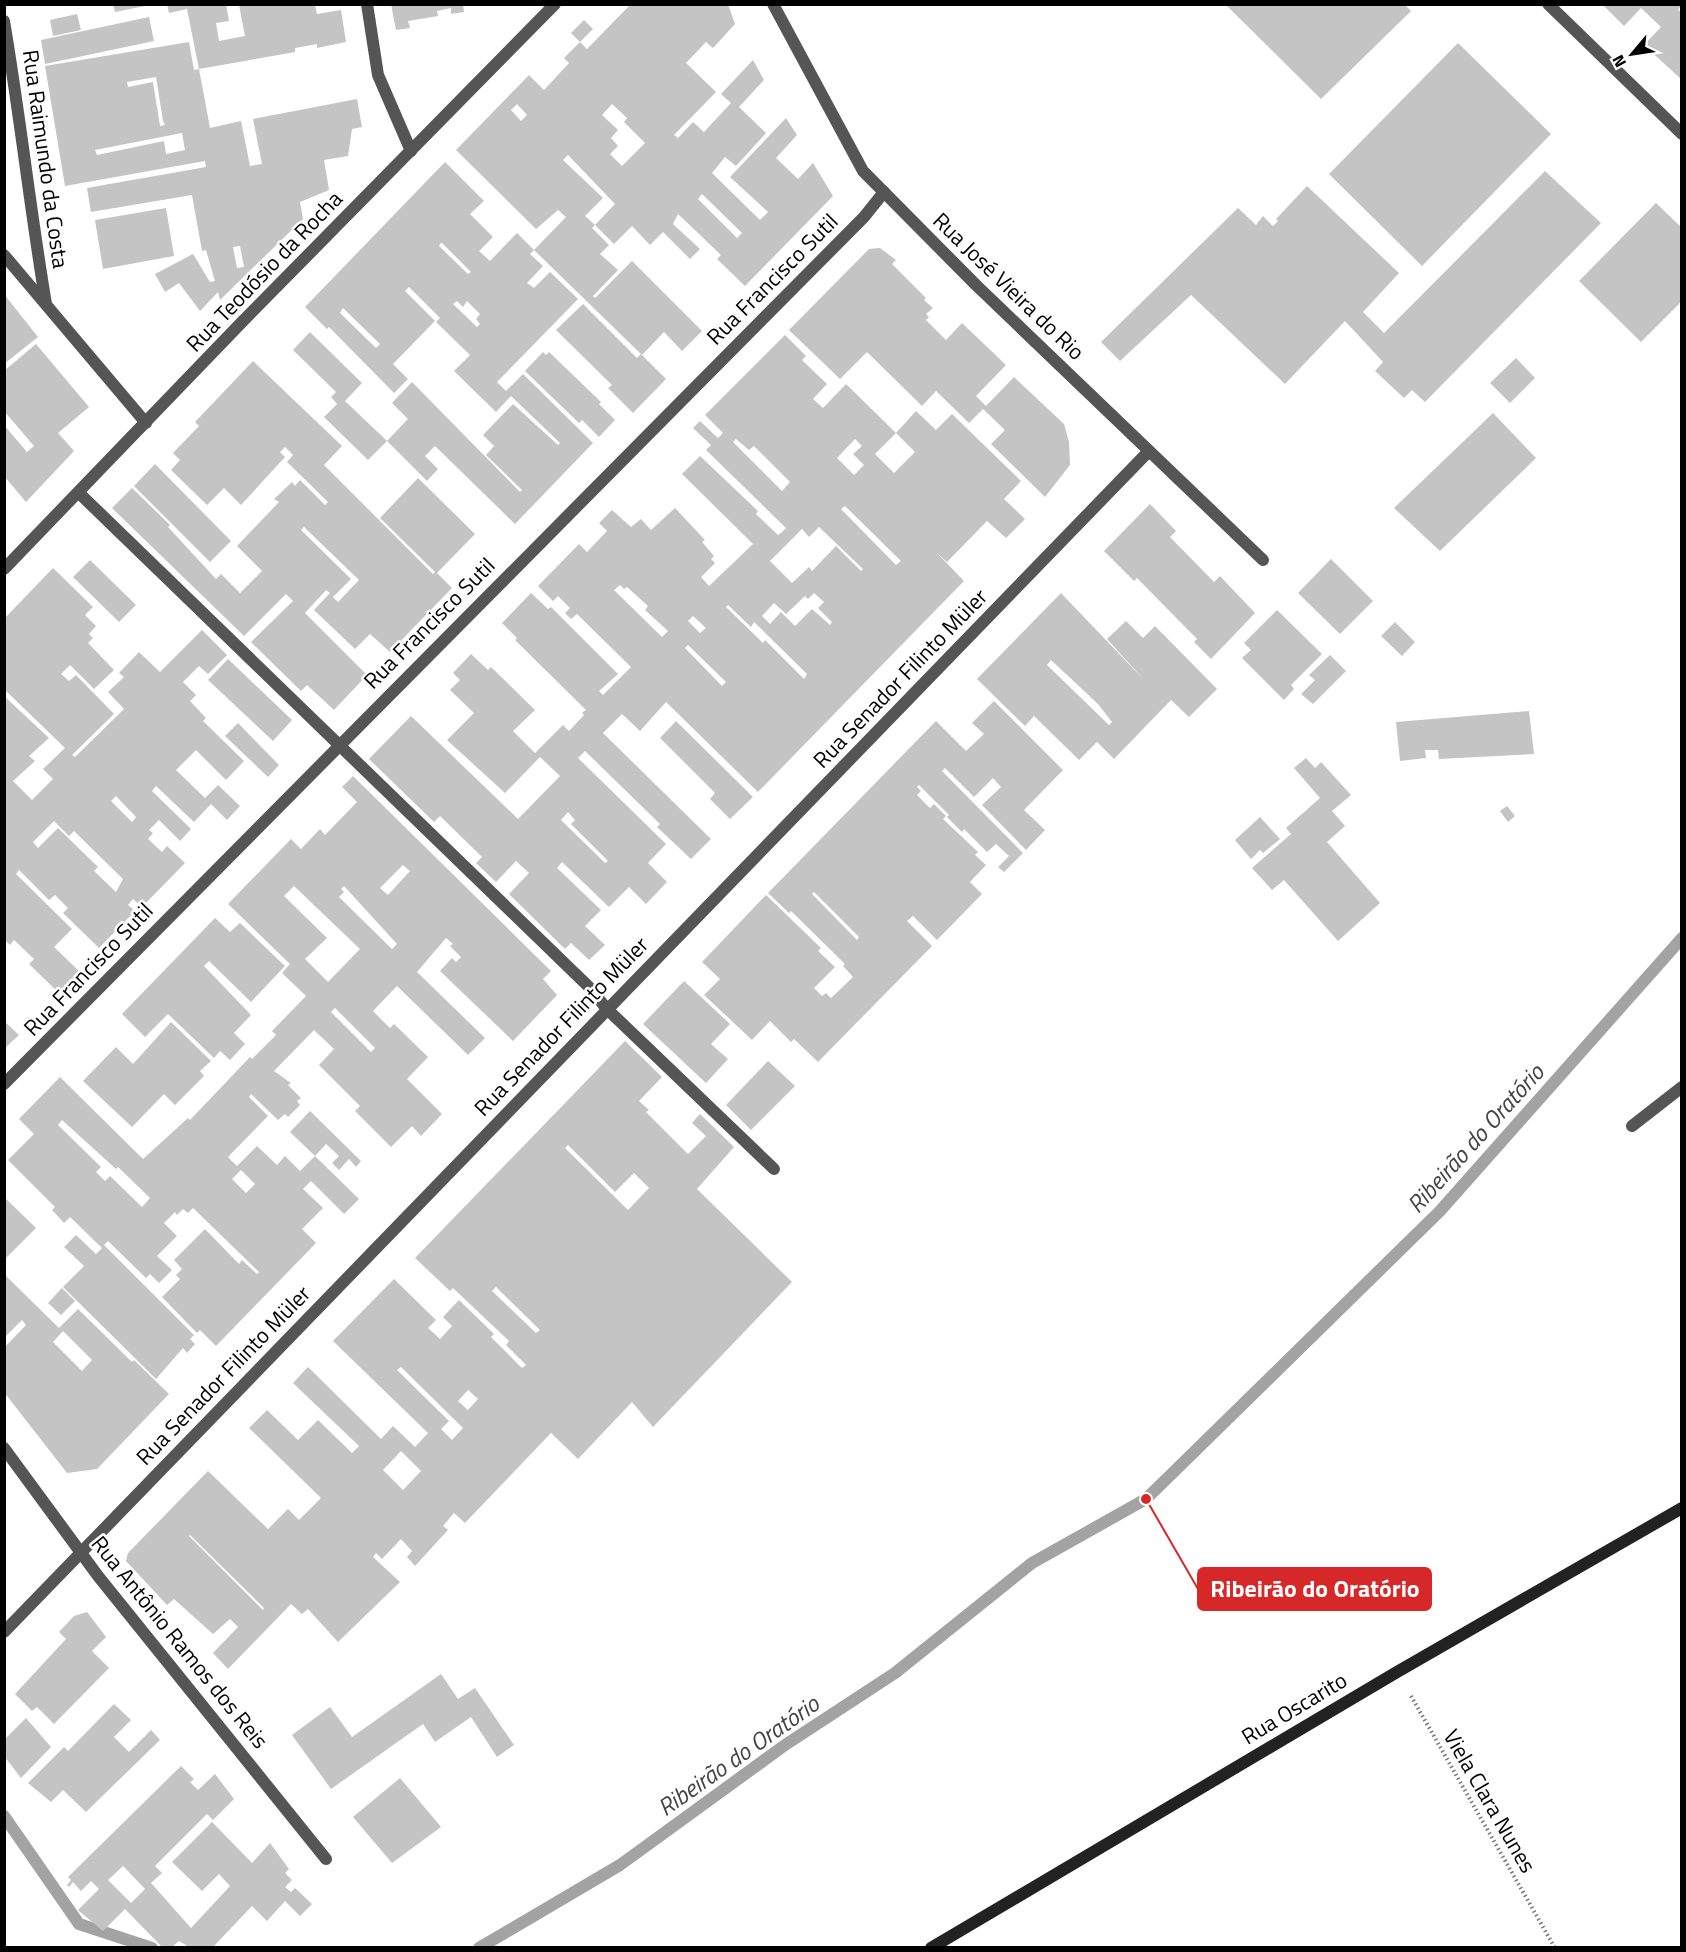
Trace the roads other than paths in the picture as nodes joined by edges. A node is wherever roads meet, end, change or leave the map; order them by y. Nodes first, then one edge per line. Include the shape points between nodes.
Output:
1 (367, 4) edge
2 (555, 4) edge
3 (773, 4) edge
4 (1548, 4) edge
5 (4, 21) edge
6 (1682, 134) edge
7 (411, 151) junction
8 (884, 192) junction
9 (4, 255) edge
10 (46, 304) junction
11 (146, 423) junction
12 (1149, 451) junction
13 (79, 493) junction
14 (1263, 560) dead end
15 (4, 569) edge
16 (338, 744) junction
17 (607, 1008) junction
18 (4, 1084) edge
19 (1682, 1087) edge
20 (1632, 1126) dead end
21 (774, 1169) dead end
22 (4, 1448) edge
23 (1682, 1508) edge
24 (81, 1553) junction
25 (4, 1632) edge
26 (326, 1859) dead end
27 (931, 1947) edge

1 - 7 street via 378,75
2 - 7 street, Rua Teodósio da Rocha
3 - 8 street, Rua José Vieira do Rio via 863,171
4 - 6 street
5 - 10 street, Rua Raimundo da Costa
7 - 11 street, Rua Teodósio da Rocha
8 - 12 street, Rua José Vieira do Rio
8 - 16 street, Rua Francisco Sutil via 864,217
9 - 10 street
10 - 11 street
11 - 13 street, Rua Teodósio da Rocha
12 - 14 street, Rua José Vieira do Rio
12 - 17 street, Rua Senador Filinto Müler
13 - 15 street, Rua Teodósio da Rocha
13 - 16 street
16 - 17 street
16 - 18 street, Rua Francisco Sutil
17 - 21 street
17 - 24 street, Rua Senador Filinto Müler
19 - 20 street
22 - 24 street, Rua Antônio Ramos dos Reis
23 - 27 main road, Rua Oscarito
24 - 25 street, Rua Senador Filinto Müler
24 - 26 street, Rua Antônio Ramos dos Reis

